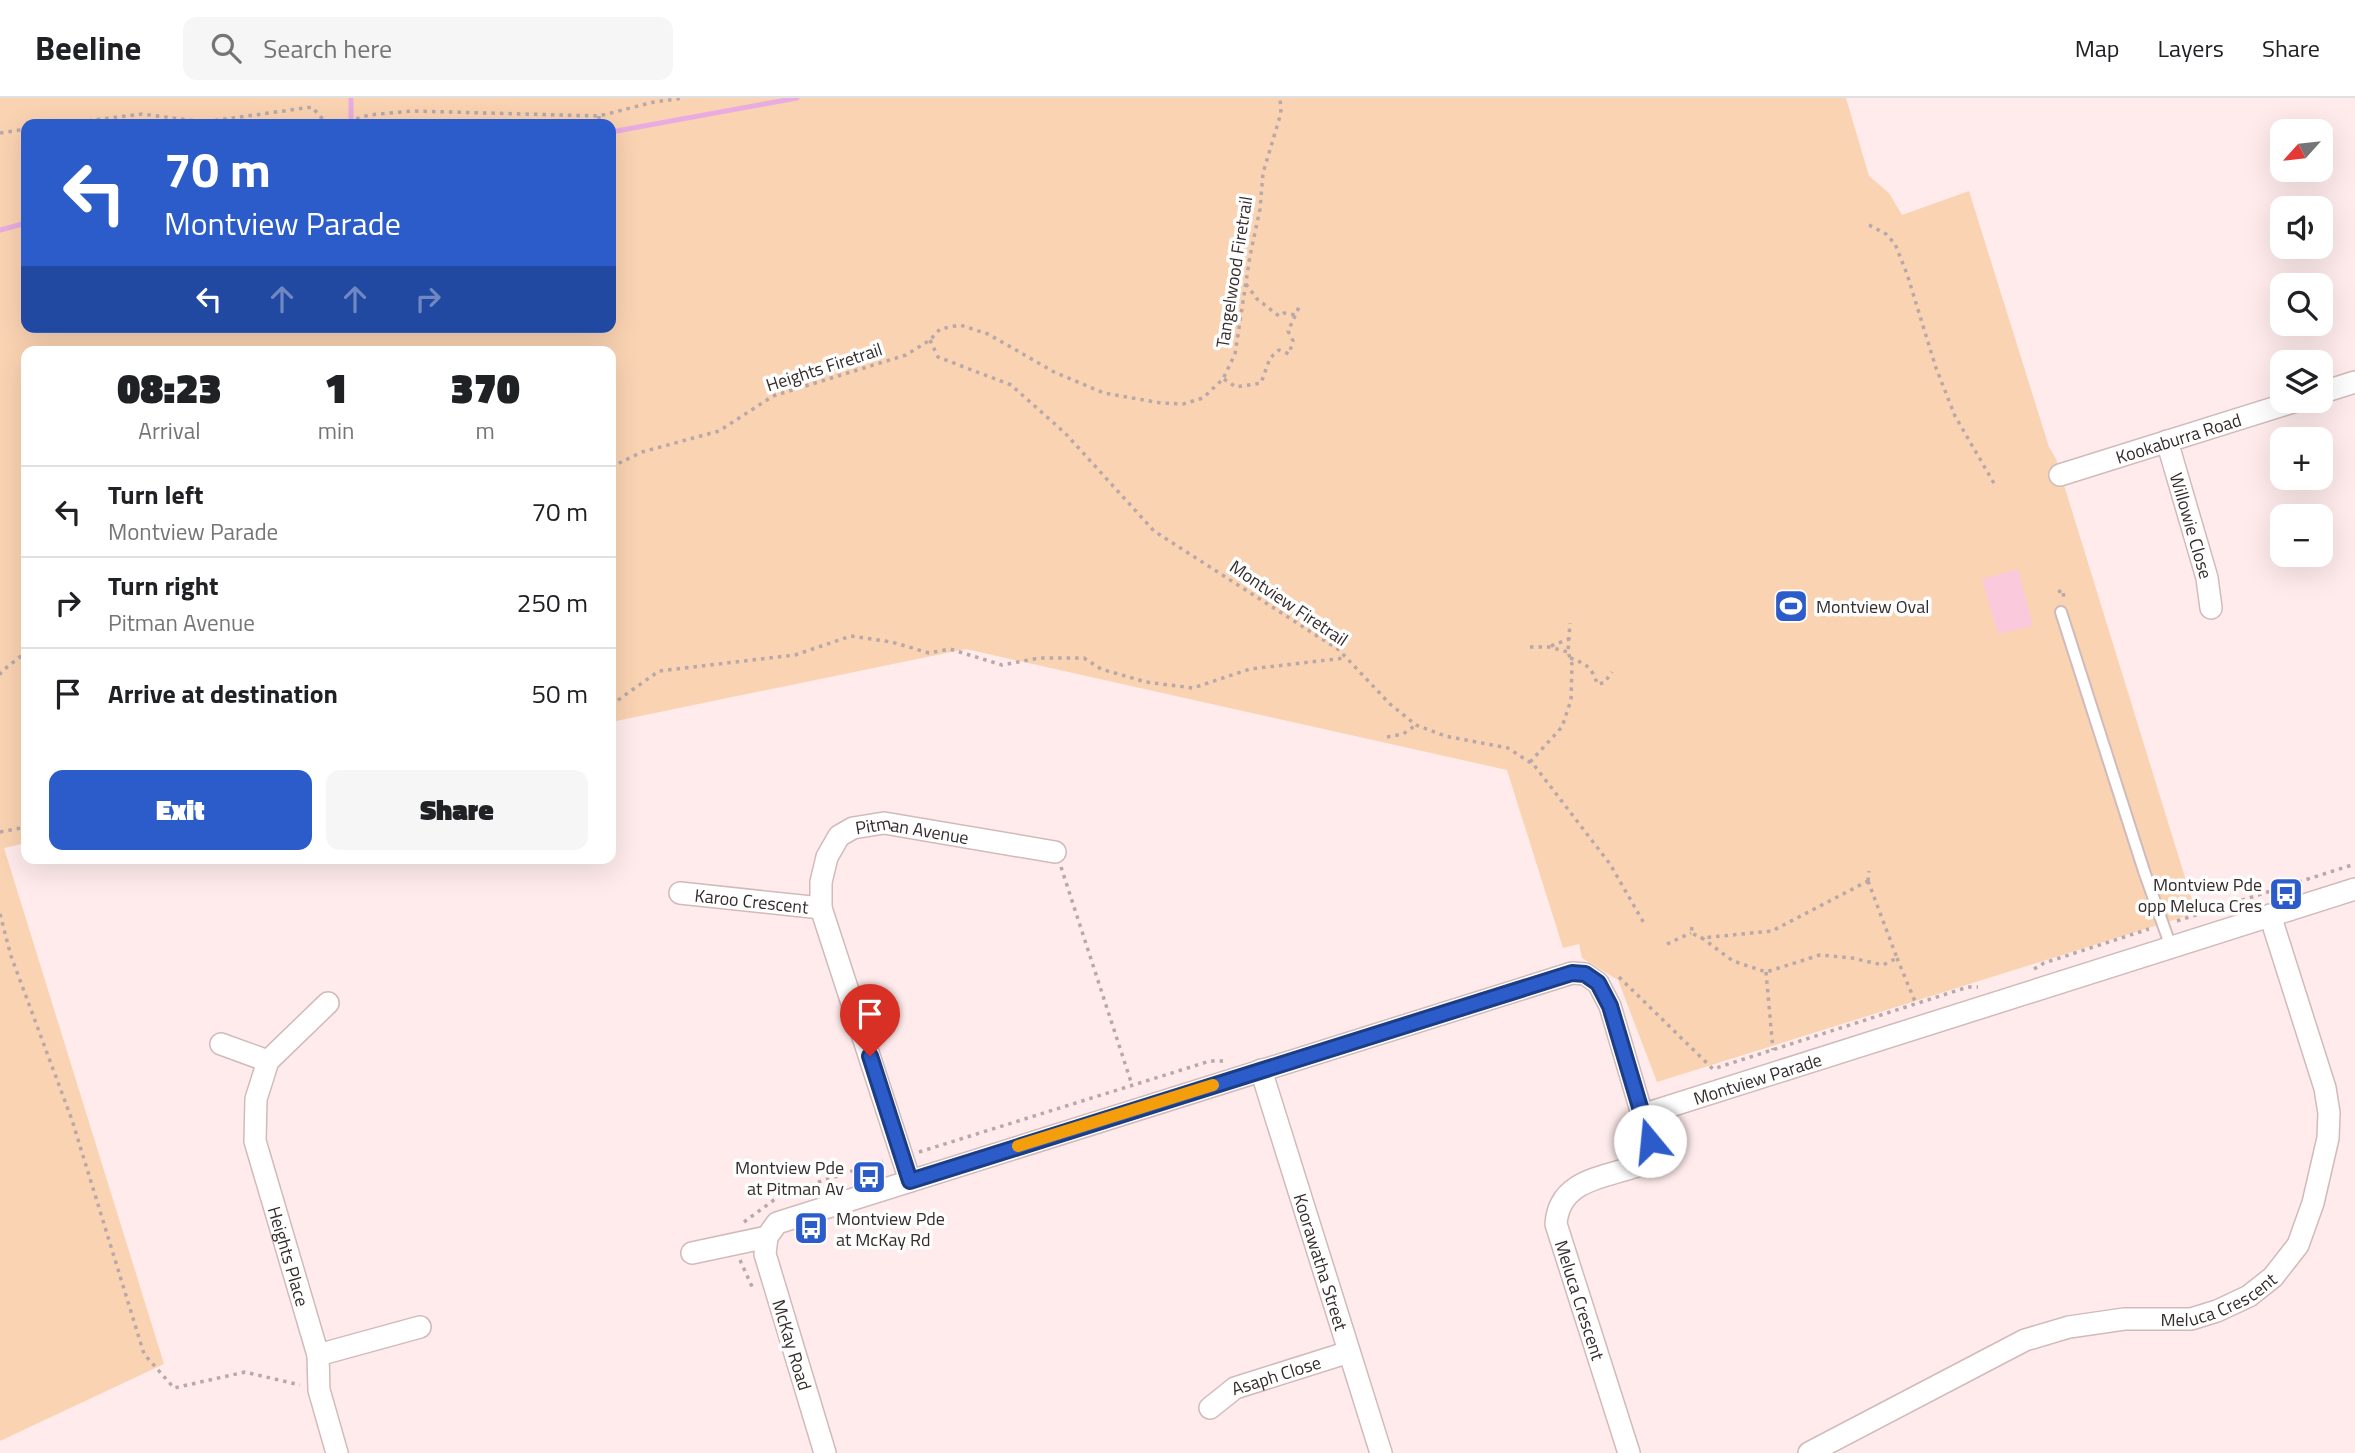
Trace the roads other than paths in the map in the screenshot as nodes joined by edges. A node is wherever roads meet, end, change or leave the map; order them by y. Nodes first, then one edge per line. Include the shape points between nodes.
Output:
1 (2355, 382) edge
2 (2333, 389) edge
3 (2270, 409) edge
4 (2167, 441) junction
5 (2060, 475) dead end
6 (2211, 608) dead end
7 (2061, 612) dead end
8 (1055, 852) road end
9 (2355, 888) edge
10 (680, 893) dead end
11 (821, 908) junction
12 (2270, 915) junction
13 (2171, 947) junction
14 (328, 1003) dead end
15 (221, 1044) dead end
16 (268, 1061) junction
17 (1261, 1070) junction
18 (1643, 1115) junction
19 (910, 1181) junction
20 (767, 1237) junction
21 (692, 1253) dead end
22 (420, 1327) dead end
23 (1349, 1352) junction
24 (318, 1355) junction
25 (1210, 1408) dead end
26 (337, 1453) edge
27 (825, 1453) edge
28 (1381, 1453) edge
29 (1629, 1453) edge
30 (1809, 1453) edge

1 - 2 street
3 - 4 street, Kookaburra Road
4 - 5 street, Kookaburra Road
4 - 6 street, Willowie Close via 2207,578
7 - 13 lane
8 - 11 street, Pitman Avenue via 884,823 853,828 839,836 827,858
9 - 12 street, Montview Parade
10 - 11 street, Karoo Crescent
11 - 19 street, Pitman Avenue
12 - 13 street, Montview Parade
12 - 30 street, Meluca Crescent via 2329,1113 2313,1203 2298,1245 2273,1277 2249,1296 2191,1319 2124,1319 2069,1327 2025,1340
13 - 18 street, Montview Parade
14 - 16 street, Heights Place
15 - 16 street
16 - 24 street, Heights Place via 256,1099 255,1141
17 - 18 street via 1572,973 1585,974 1598,983 1610,1006
17 - 19 street
17 - 23 street, Koorawatha Street
18 - 29 street, Meluca Crescent via 1650,1141 1644,1161 1569,1192 1557,1212 1556,1224
19 - 20 street via 778,1223
20 - 21 street
20 - 27 street, McKay Road via 768,1266
22 - 24 street
23 - 25 street, Asaph Close via 1235,1388
23 - 28 street, Koorawatha Street
24 - 26 street, Heights Place via 319,1390

